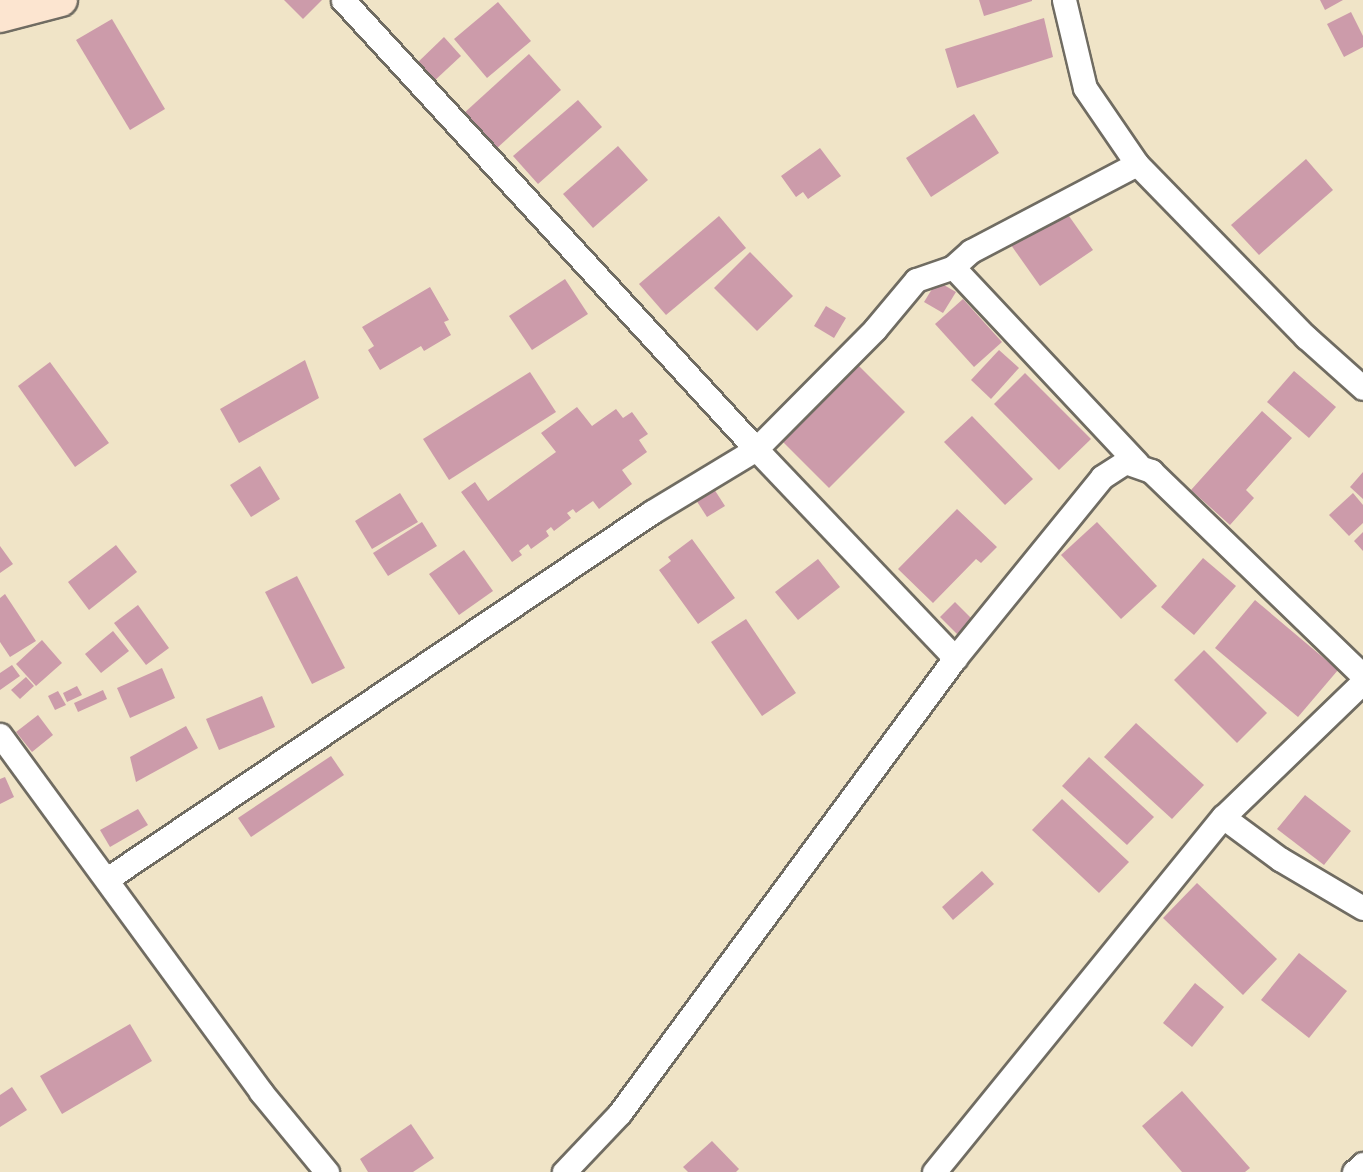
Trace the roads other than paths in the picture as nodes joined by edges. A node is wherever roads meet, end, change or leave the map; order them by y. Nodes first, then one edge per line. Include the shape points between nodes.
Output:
1 (61, 0) edge
2 (343, 0) edge
3 (1064, 0) edge
4 (0, 16) edge
5 (1137, 164) junction
6 (953, 267) junction
7 (1363, 388) edge
8 (756, 449) junction
9 (1137, 463) junction
10 (955, 658) junction
11 (1363, 676) edge
12 (1363, 682) edge
13 (4, 748) edge
14 (1223, 817) junction
15 (107, 879) junction
16 (1363, 908) edge
17 (1363, 1164) edge
18 (327, 1172) edge
19 (564, 1172) edge
20 (934, 1172) edge
21 (1354, 1172) edge

1 - 4 street
2 - 8 street
3 - 5 street via 1084,88
5 - 6 street via 971,251
5 - 7 street via 1306,337
6 - 8 street via 916,281
6 - 9 street
8 - 10 street
8 - 15 street via 652,512
9 - 10 street via 1125,462 1101,477
9 - 11 street via 1151,471
10 - 19 street via 619,1114
12 - 14 street
13 - 15 street
14 - 16 street via 1280,859
14 - 20 street via 1080,987
15 - 18 street via 261,1092
17 - 21 street

